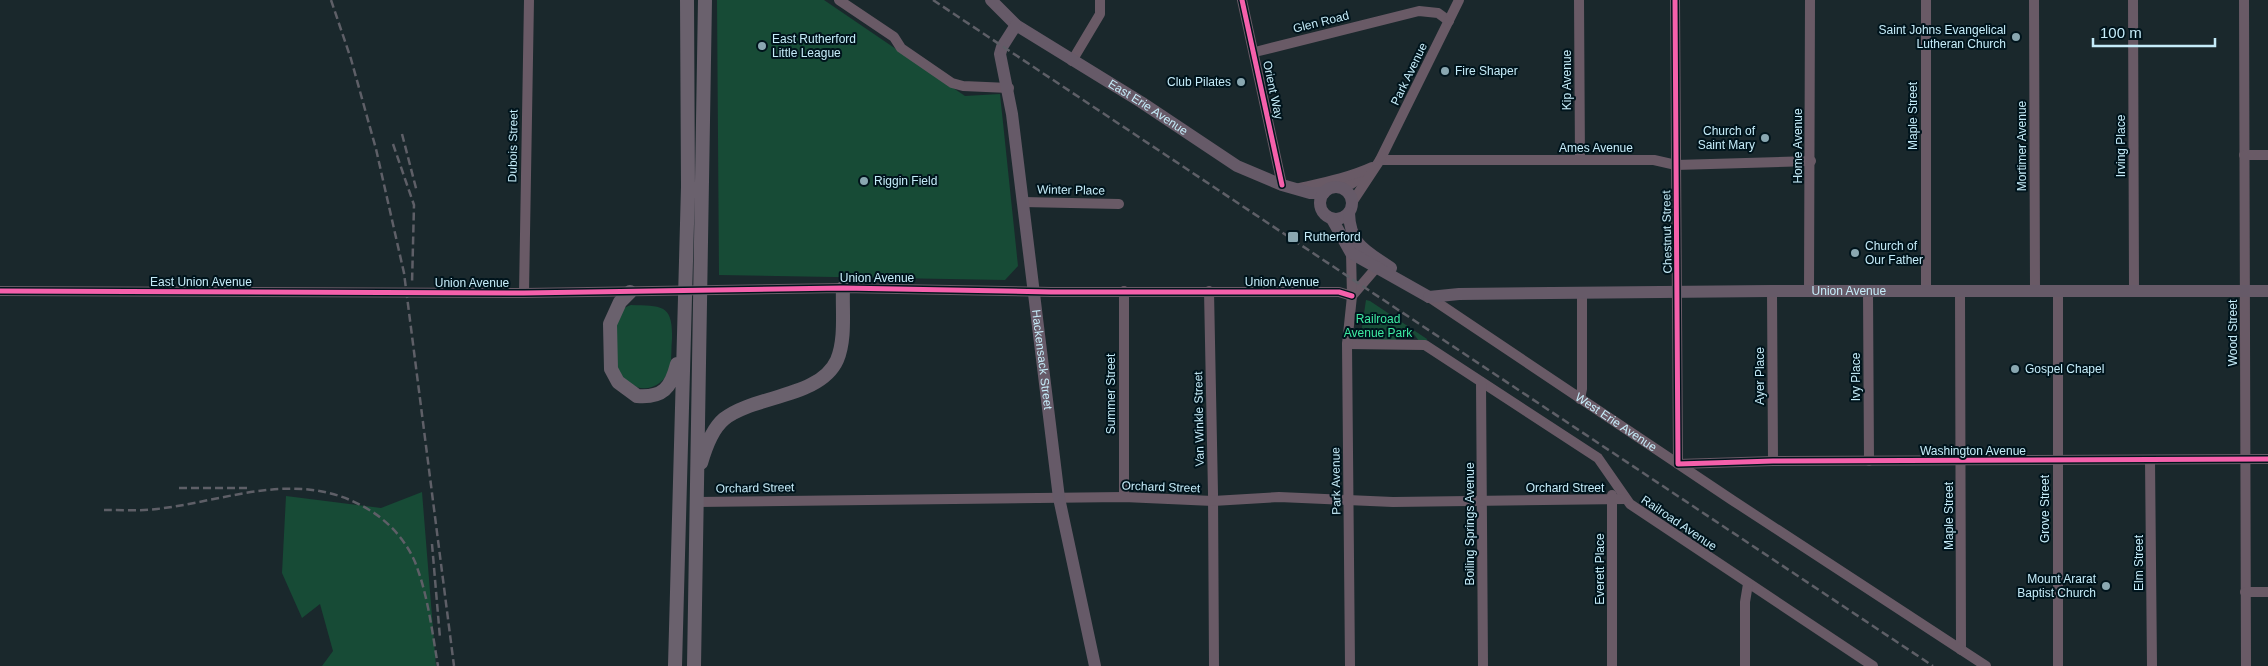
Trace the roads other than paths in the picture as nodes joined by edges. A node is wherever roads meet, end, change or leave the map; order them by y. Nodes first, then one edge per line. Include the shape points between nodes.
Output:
1 (529, 0) edge
2 (687, 0) edge
3 (705, 0) edge
4 (839, 0) edge
5 (991, 0) edge
6 (1100, 0) edge
7 (1242, 0) edge
8 (1460, 0) edge
9 (1579, 0) edge
10 (1675, 0) edge
11 (1810, 0) edge
12 (1926, 0) edge
13 (2034, 0) edge
14 (2133, 0) edge
15 (2244, 0) edge
16 (1449, 21) junction
17 (1016, 26) junction
18 (1255, 52) junction
19 (1072, 61) junction
20 (1009, 88) junction
21 (2244, 155) junction
22 (2268, 155) edge
23 (1580, 160) junction
24 (1810, 161) junction
25 (1376, 163) junction
26 (1676, 165) junction
27 (1282, 185) junction
28 (1340, 187) junction
29 (1295, 189) junction
30 (1324, 193) junction
31 (1023, 202) junction
32 (1119, 204) dead end
33 (1351, 207) junction
34 (1321, 211) junction
35 (1332, 220) junction
36 (1354, 248) junction
37 (1376, 268) junction
38 (843, 288) junction
39 (0, 291) edge
40 (684, 291) junction
41 (699, 291) junction
42 (1033, 291) junction
43 (1124, 291) junction
44 (1208, 291) junction
45 (1772, 291) junction
46 (2035, 291) junction
47 (2134, 291) junction
48 (2246, 291) junction
49 (2268, 291) edge
50 (401, 292) joint
51 (630, 292) junction
52 (1678, 292) junction
53 (1810, 292) junction
54 (1868, 292) junction
55 (1926, 292) junction
56 (1960, 292) junction
57 (2058, 292) junction
58 (524, 293) junction
59 (1582, 294) junction
60 (1352, 296) junction
61 (1429, 297) junction
62 (682, 344) junction
63 (1347, 344) junction
64 (1482, 382) junction
65 (1580, 399) junction
66 (2057, 460) junction
67 (2150, 460) junction
68 (2245, 460) junction
69 (2268, 460) edge
70 (1773, 461) junction
71 (1869, 461) junction
72 (1962, 461) junction
73 (1678, 464) junction
74 (1609, 472) junction
75 (697, 483) junction
76 (1124, 497) junction
77 (1059, 498) junction
78 (1625, 499) junction
79 (1613, 500) junction
80 (1213, 501) junction
81 (1349, 501) junction
82 (1483, 501) junction
83 (696, 502) junction
84 (1748, 584) junction
85 (2245, 592) junction
86 (2268, 592) edge
87 (1961, 650) junction
88 (675, 666) edge
89 (694, 666) edge
90 (1095, 666) edge
91 (1214, 666) edge
92 (1350, 666) edge
93 (1483, 666) edge
94 (1612, 666) edge
95 (1745, 666) edge
96 (1873, 666) edge
97 (1986, 666) edge
98 (2058, 666) edge
99 (2152, 666) edge
100 (2246, 666) edge

1 - 58 street, Dubois Street
2 - 40 highway via 689,121
3 - 41 highway
4 - 20 street via 894,37 902,48 952,83
5 - 17 main road, East Erie Avenue
6 - 19 street via 1100,14
7 - 18 street, Orient Way
8 - 16 street, Park Avenue
9 - 23 street, Kip Avenue
10 - 26 street, Chestnut Street
11 - 24 street, Home Avenue
12 - 55 street, Maple Street
13 - 46 street, Mortimer Avenue
14 - 47 street, Irving Place
15 - 21 street, Wood Street
16 - 18 street, Glen Road via 1438,13 1419,11
16 - 25 street, Park Avenue
17 - 19 main road, East Erie Avenue
17 - 20 main road, Hackensack Street via 1000,54
18 - 27 street, Orient Way
19 - 27 main road, East Erie Avenue via 1237,166
20 - 31 main road, Hackensack Street
21 - 22 street
21 - 48 street, Wood Street
23 - 25 street, Ames Avenue
23 - 26 street, Ames Avenue via 1654,160
24 - 26 street, Ames Avenue
24 - 53 street, Home Avenue
25 - 28 street, Park Avenue via 1355,182
25 - 29 street via 1349,177
25 - 33 street, Park Avenue
26 - 52 street, Chestnut Street
27 - 29 main road, East Erie Avenue
27 - 34 main road, East Erie Avenue
28 - 30 main road
28 - 33 main road via 1348,192
29 - 30 main road, East Erie Avenue
30 - 34 main road via 1320,201
31 - 32 street, Winter Place
31 - 42 main road, Hackensack Street
33 - 35 main road via 1342,218
33 - 36 main road via 1350,230
34 - 35 main road
35 - 36 main road, West Erie Avenue
36 - 37 main road, West Erie Avenue
36 - 60 street, Park Avenue
36 - 61 main road
37 - 60 street
37 - 61 main road, West Erie Avenue
38 - 41 street, Union Avenue
38 - 42 street, Union Avenue
38 - 75 highway via 842,332 837,360 822,378 749,406 723,420 705,448
39 - 50 street, East Union Avenue
40 - 41 street, Union Avenue
40 - 51 street, Union Avenue
40 - 62 highway
41 - 75 highway
42 - 43 street, Union Avenue
42 - 77 main road, Hackensack Street
43 - 44 street, Union Avenue
43 - 76 street, Summer Street
44 - 60 street, Union Avenue via 1339,292
44 - 80 street, Van Winkle Street
45 - 52 main road, Union Avenue
45 - 53 main road, Union Avenue
45 - 70 street, Ayer Place
46 - 56 main road, Union Avenue
46 - 57 main road, Union Avenue
47 - 48 main road, Union Avenue
47 - 57 main road, Union Avenue
48 - 49 main road, Union Avenue
48 - 68 street, Wood Street
50 - 58 street, Union Avenue
51 - 58 street, Union Avenue
51 - 62 highway via 620,302 610,324 611,369 618,382 637,396 667,389 674,379
52 - 59 main road, Union Avenue
52 - 73 street, Chestnut Street
53 - 54 main road, Union Avenue
54 - 55 main road, Union Avenue
54 - 71 street, Ivy Place
55 - 56 main road, Union Avenue
56 - 72 street, Maple Street
57 - 66 street, Grove Street
59 - 61 main road, Union Avenue
59 - 65 street
60 - 63 street, Park Avenue
61 - 65 street, West Erie Avenue
62 - 88 highway
63 - 64 street, Railroad Avenue via 1425,344
63 - 81 street, Park Avenue
64 - 74 street, Railroad Avenue via 1598,458
64 - 82 street, Boiling Springs Avenue
65 - 73 street, West Erie Avenue
66 - 67 street, Washington Avenue
66 - 72 street, Washington Avenue
66 - 98 street, Grove Street
67 - 68 street, Washington Avenue
67 - 99 street, Elm Street
68 - 69 street, Washington Avenue
68 - 85 street, Wood Street
70 - 71 street, Washington Avenue
70 - 73 street, Washington Avenue
71 - 72 street, Washington Avenue
72 - 87 street, Maple Street
73 - 87 street, West Erie Avenue
74 - 78 street, Railroad Avenue
74 - 79 street, Everett Place
75 - 83 highway
76 - 77 street, Orchard Street
76 - 80 street, Orchard Street
77 - 83 street, Orchard Street
77 - 90 main road, Hackensack Street
78 - 79 street, Orchard Street
78 - 84 street, Railroad Avenue
79 - 82 street, Orchard Street
79 - 94 street, Everett Place
80 - 81 street, Orchard Street via 1278,497
80 - 91 street, Van Winkle Street
81 - 82 street, Orchard Street
81 - 92 street, Park Avenue
82 - 93 street, Boiling Springs Avenue
83 - 89 highway
84 - 95 street
84 - 96 street, Railroad Avenue
85 - 86 street
85 - 100 street, Wood Street
87 - 97 street, West Erie Avenue

